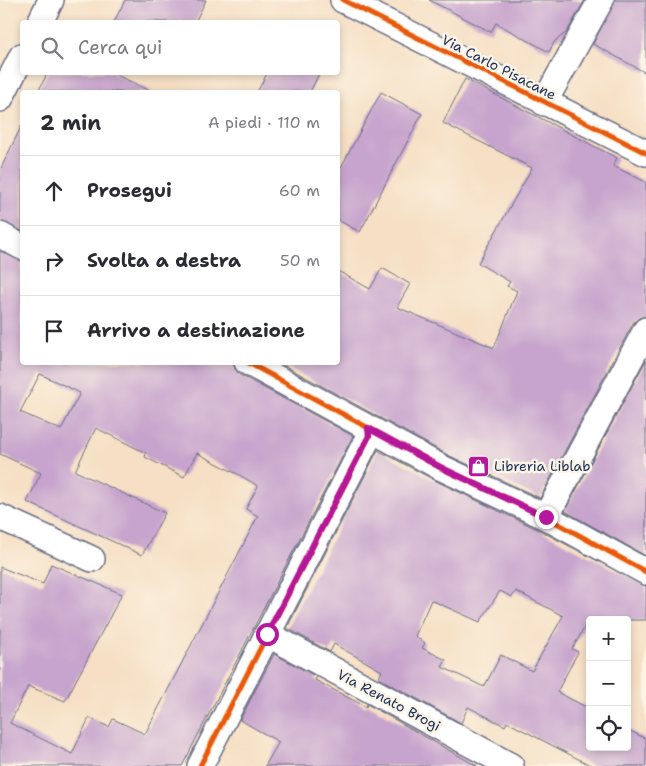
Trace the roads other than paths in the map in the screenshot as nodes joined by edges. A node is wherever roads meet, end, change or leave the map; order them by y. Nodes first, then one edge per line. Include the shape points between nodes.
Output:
1 (51, 0) edge
2 (343, 0) edge
3 (601, 0) edge
4 (372, 7) edge
5 (41, 20) edge
6 (20, 60) edge
7 (0, 100) edge
8 (544, 103) junction
9 (646, 153) edge
10 (0, 235) edge
11 (20, 246) edge
12 (646, 330) edge
13 (252, 365) edge
14 (368, 428) junction
15 (0, 517) edge
16 (546, 517) junction
17 (92, 558) dead end
18 (646, 572) edge
19 (267, 634) junction
20 (200, 766) edge
21 (511, 766) edge

1 - 5 street
2 - 4 street, Via Carlo Pisacane
3 - 8 street
4 - 8 street, Via Carlo Pisacane
6 - 7 street
8 - 9 street, Via Carlo Pisacane
10 - 11 street
12 - 16 street
13 - 14 street
14 - 16 street via 442,468
14 - 19 street via 369,436
15 - 17 street
16 - 18 street
19 - 20 street
19 - 21 street, Via Renato Brogi

